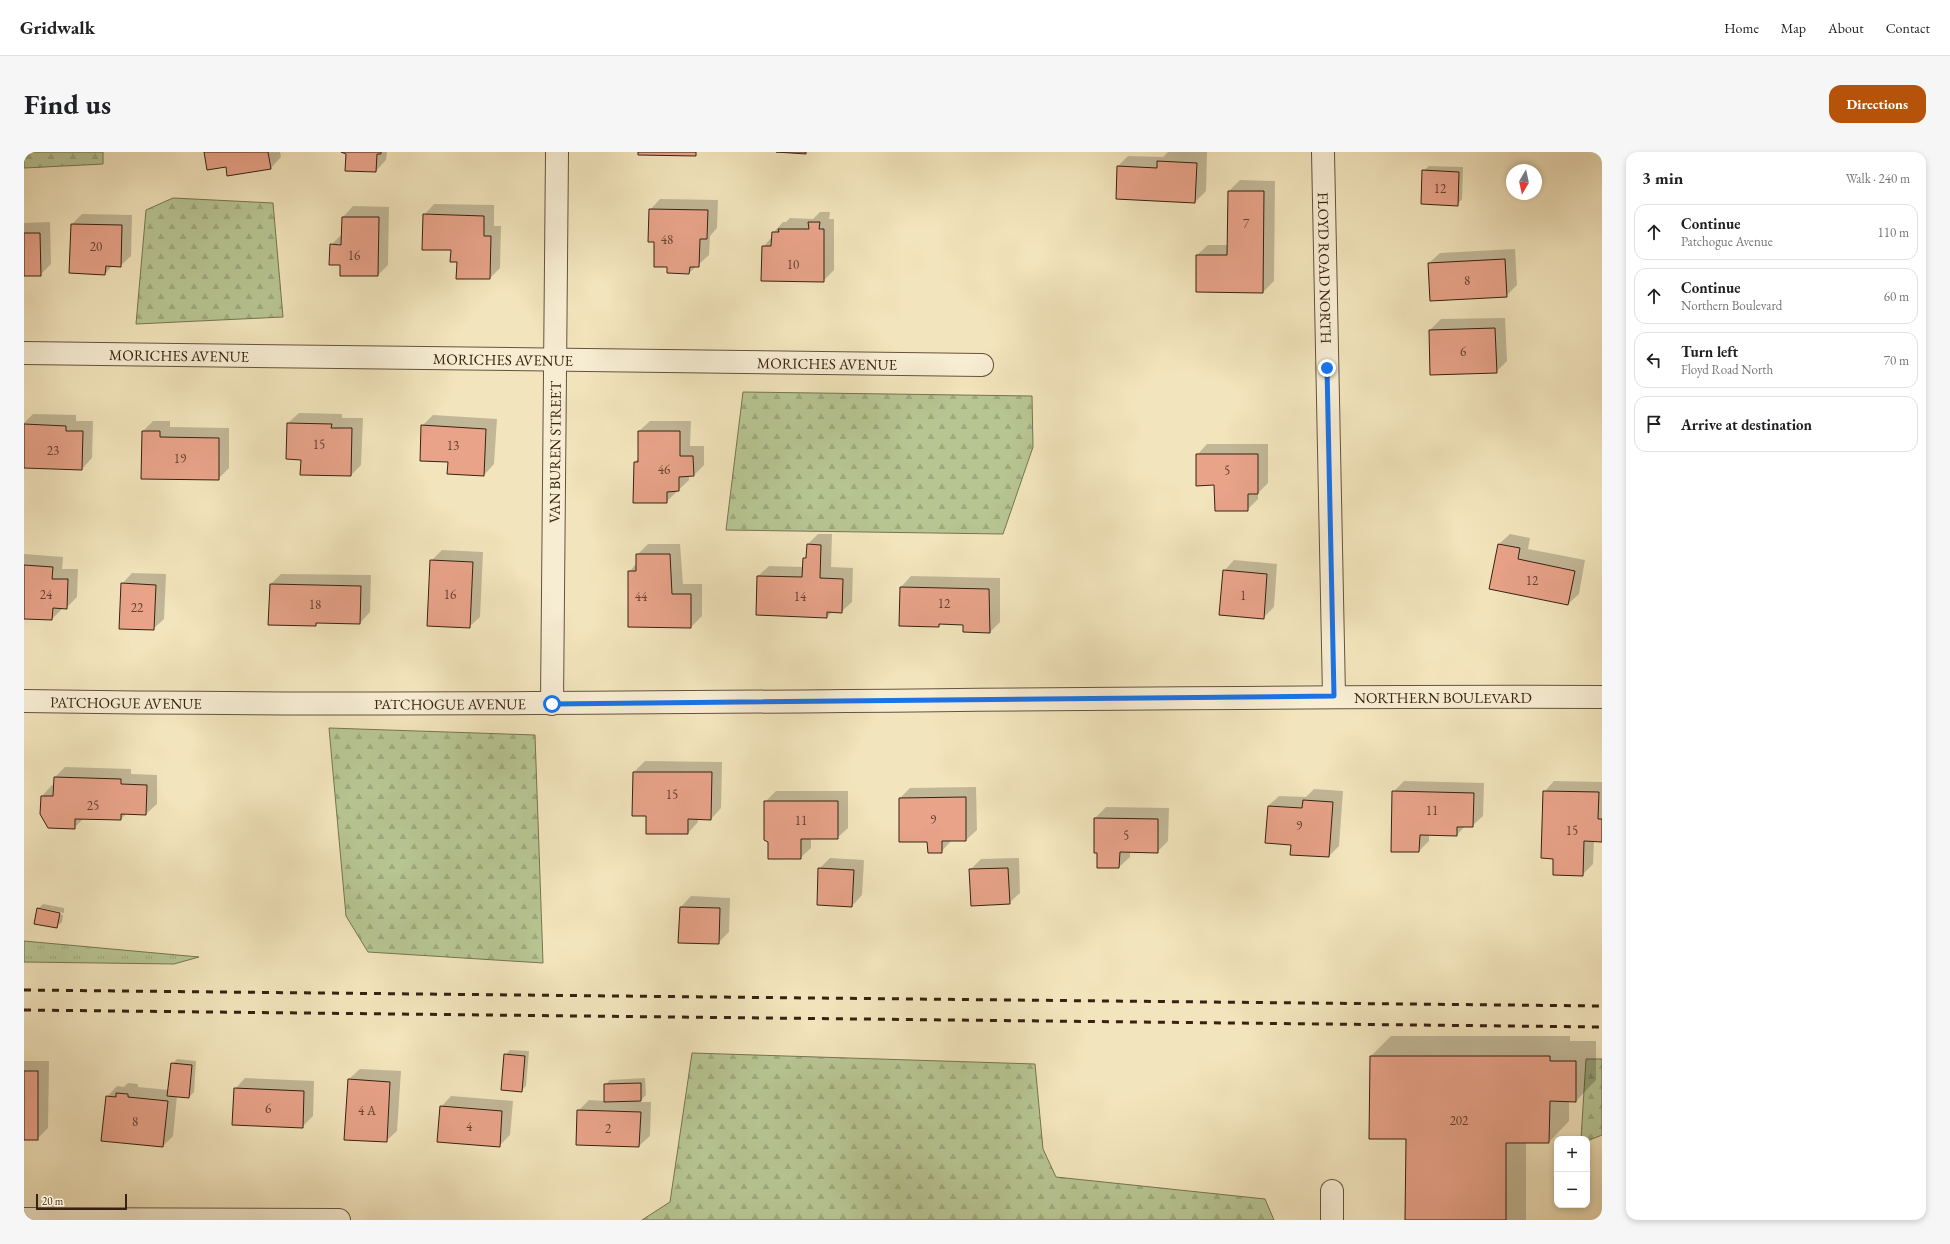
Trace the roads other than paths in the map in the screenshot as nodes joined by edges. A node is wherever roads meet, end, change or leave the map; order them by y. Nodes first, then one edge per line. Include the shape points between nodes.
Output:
1 (557, 152) edge
2 (1322, 152) edge
3 (24, 353) edge
4 (556, 359) junction
5 (982, 365) dead end
6 (1334, 696) junction
7 (1602, 697) edge
8 (1044, 700) joint
9 (24, 701) edge
10 (552, 704) junction
11 (1332, 1192) dead end
12 (24, 1219) edge
13 (339, 1220) edge
14 (1332, 1220) edge

1 - 4 street, VAN BUREN STREET
2 - 6 street, FLOYD ROAD NORTH
3 - 4 street, MORICHES AVENUE
4 - 5 street, MORICHES AVENUE
4 - 10 street, VAN BUREN STREET
6 - 7 street, NORTHERN BOULEVARD
6 - 8 street, NORTHERN BOULEVARD
8 - 10 street, PATCHOGUE AVENUE
9 - 10 street, PATCHOGUE AVENUE
11 - 14 street
12 - 13 street

